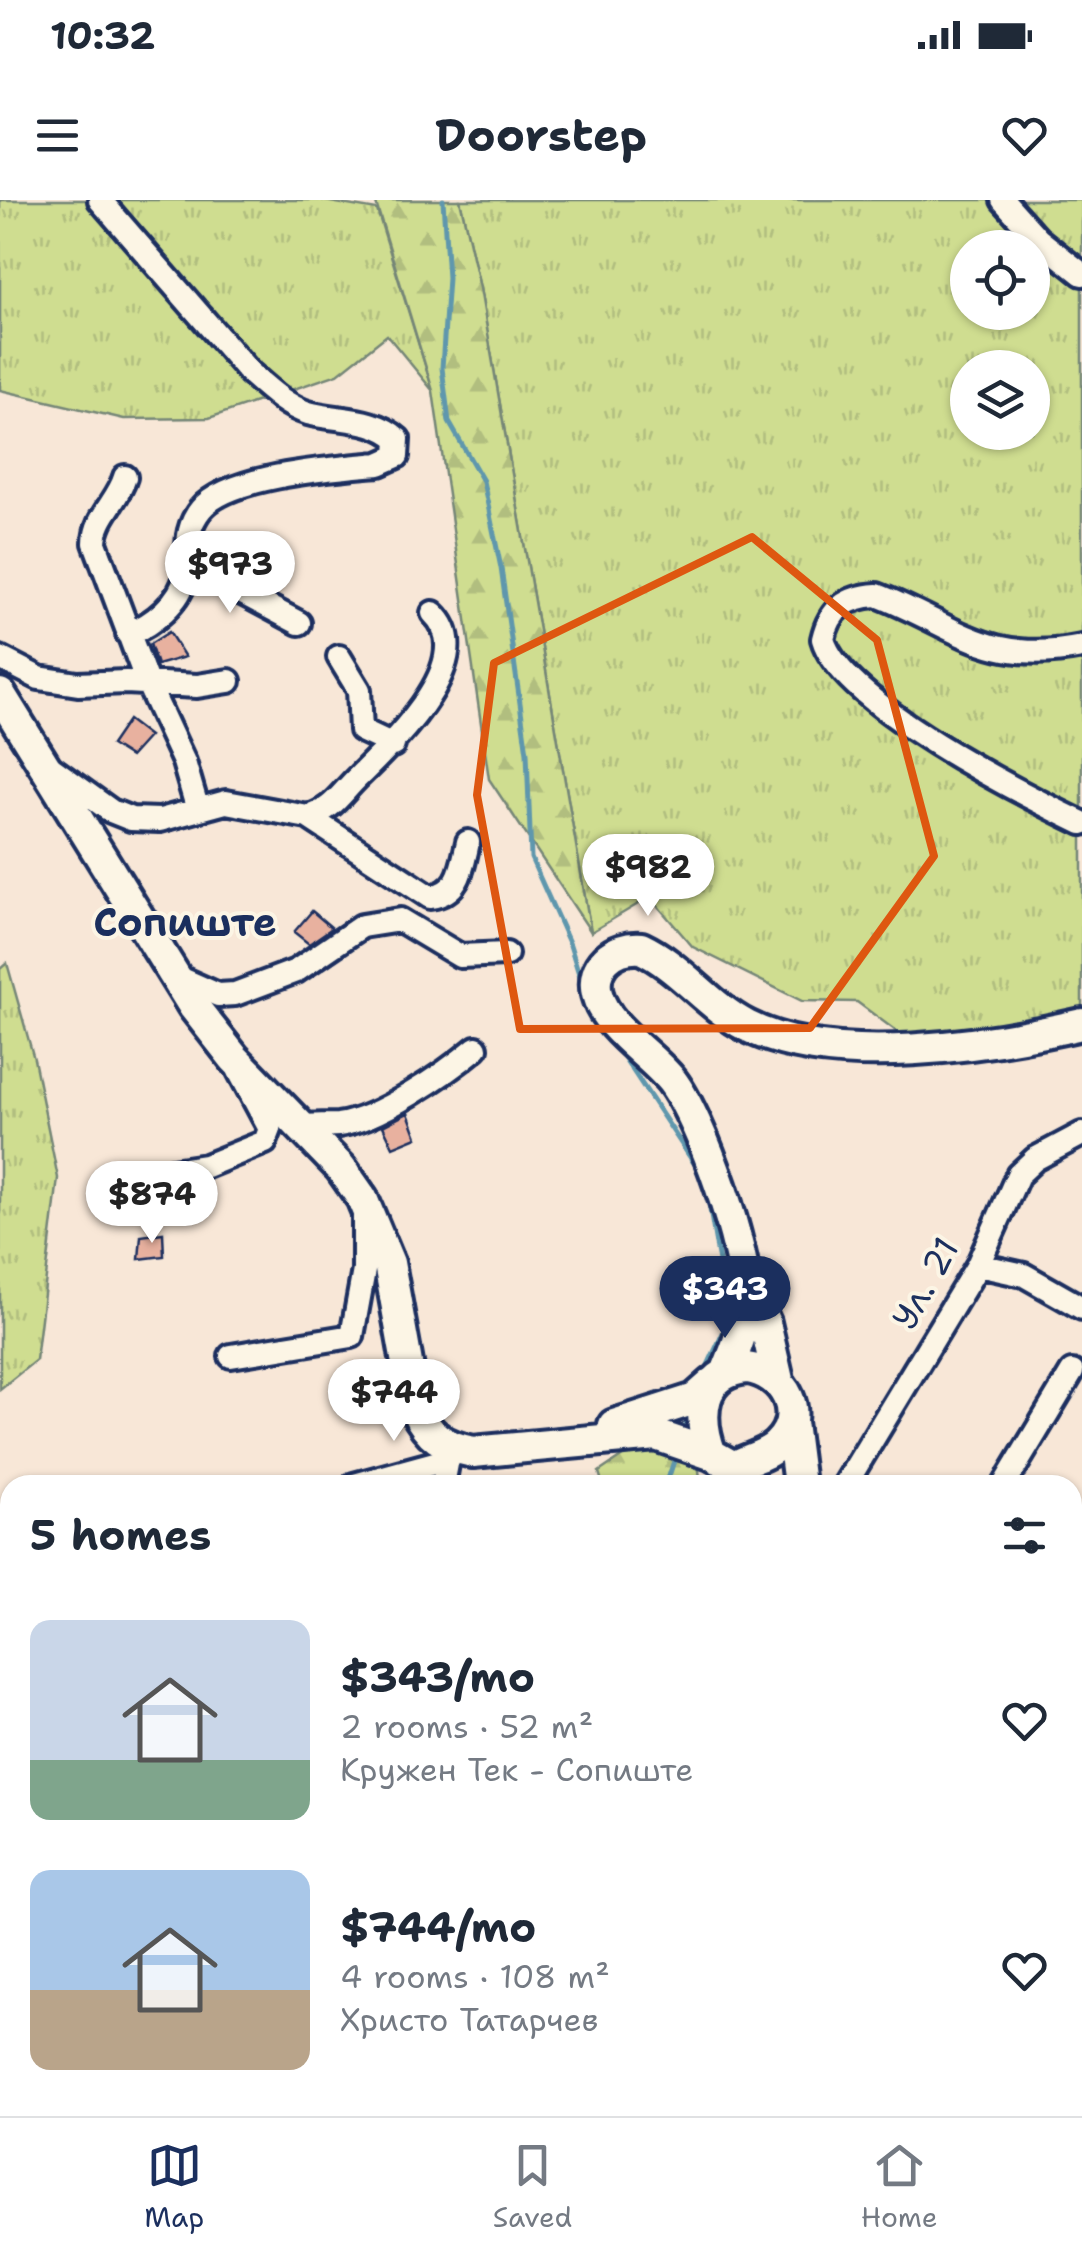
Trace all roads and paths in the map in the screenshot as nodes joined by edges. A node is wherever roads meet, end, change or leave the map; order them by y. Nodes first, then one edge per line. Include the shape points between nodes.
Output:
1 (100, 200) edge
2 (1003, 200) edge
3 (1082, 274) edge
4 (125, 477) dead end
5 (186, 563) junction
6 (433, 613) dead end
7 (299, 623) dead end
8 (128, 634) junction
9 (1082, 647) edge
10 (339, 657) dead end
11 (0, 658) edge
12 (230, 681) dead end
13 (147, 682) junction
14 (0, 694) edge
15 (393, 745) junction
16 (47, 765) junction
17 (196, 807) junction
18 (308, 817) junction
19 (1082, 823) edge
20 (468, 842) dead end
21 (506, 954) dead end
22 (172, 975) junction
23 (1082, 1024) edge
24 (476, 1048) dead end
25 (234, 1058) junction
26 (300, 1128) junction
27 (1082, 1134) edge
28 (153, 1174) dead end
29 (362, 1198) junction
30 (978, 1265) junction
31 (742, 1274) junction
32 (1082, 1308) edge
33 (231, 1356) dead end
34 (1072, 1372) dead end
35 (720, 1378) junction
36 (778, 1380) junction
37 (790, 1422) junction
38 (569, 1440) junction
39 (450, 1453) junction
40 (734, 1469) edge
41 (384, 1475) edge
42 (446, 1475) edge
43 (798, 1475) edge
44 (850, 1475) edge
45 (1010, 1475) edge

1 - 5 street via 250,373 278,396 305,412 377,425 398,439 397,456 379,464 308,471 222,492 189,530
2 - 3 street
4 - 8 street via 98,523 95,542
5 - 7 street
5 - 8 street via 183,585 164,610
6 - 15 street via 449,635 446,654 415,718
8 - 13 street
9 - 19 street via 995,650 876,595 841,604 824,639 838,669 888,712
10 - 15 street via 359,690 360,730
11 - 13 street via 40,678
12 - 13 street
13 - 17 street via 184,762
14 - 16 main road
15 - 18 street via 325,812
16 - 17 street via 131,819 160,820
16 - 22 main road
17 - 18 street via 226,802
18 - 20 street via 430,897 454,887
21 - 22 street via 460,956 389,919 342,936 296,971 234,994 218,995
22 - 25 main road
23 - 31 main road via 1001,1042 924,1048 794,1042 744,1024 652,953 630,947 614,952 596,976 598,996 610,1020 644,1048 683,1100 733,1229
24 - 26 street via 441,1077 358,1118
25 - 26 main road
25 - 28 street via 270,1130 265,1142 206,1166
26 - 29 main road
27 - 30 street, Ул. 21 via 1018,1174
29 - 33 street via 366,1244 352,1336
29 - 39 main road via 390,1262 414,1408
30 - 32 street via 1024,1274
30 - 44 street, Ул. 21
31 - 35 main road via 745,1315
31 - 36 main road via 766,1323
34 - 45 street
35 - 36 main road via 747,1368
35 - 38 main road via 681,1404
35 - 40 main road via 703,1405 702,1430
36 - 37 main road via 791,1404
37 - 40 main road via 772,1450
37 - 43 main road
38 - 39 main road
38 - 40 main road via 656,1434
39 - 41 street
39 - 42 street

